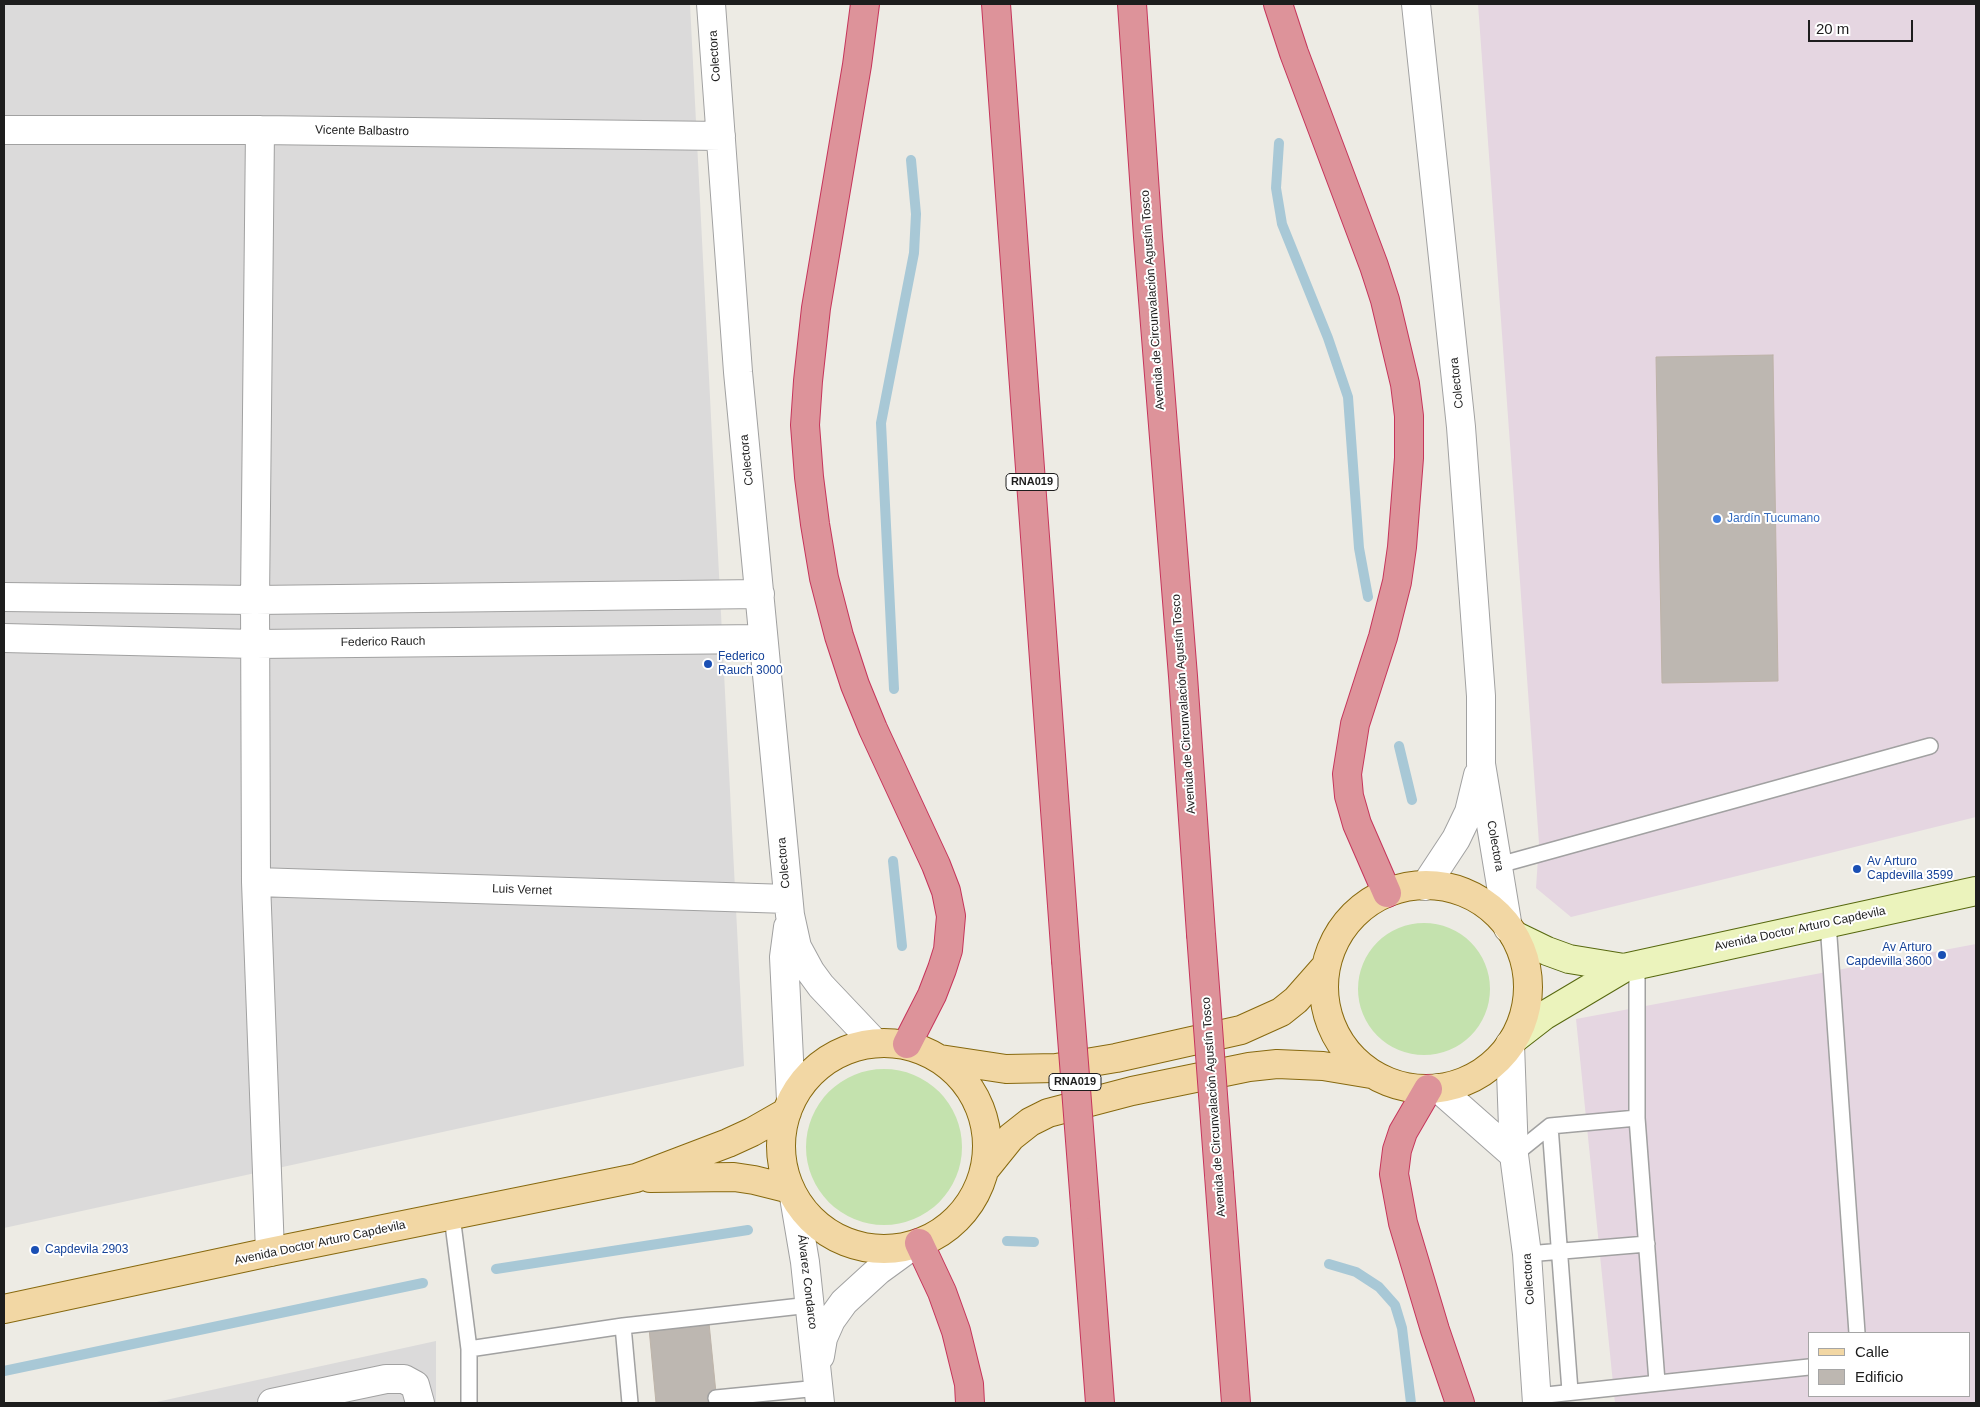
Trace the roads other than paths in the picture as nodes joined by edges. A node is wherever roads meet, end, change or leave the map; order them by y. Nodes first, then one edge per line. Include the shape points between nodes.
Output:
1 (711, 4) edge
2 (865, 4) edge
3 (996, 4) edge
4 (1132, 4) edge
5 (1278, 4) edge
6 (1416, 4) edge
7 (4, 130) edge
8 (260, 130) junction
9 (721, 136) junction
10 (760, 594) junction
11 (4, 597) edge
12 (255, 600) junction
13 (4, 638) edge
14 (763, 639) junction
15 (255, 644) junction
16 (1930, 746) dead end
17 (1481, 764) junction
18 (1499, 865) junction
19 (256, 882) junction
20 (1426, 886) junction
21 (1976, 891) edge
22 (1387, 893) junction
23 (789, 907) junction
24 (1828, 923) junction
25 (1511, 931) junction
26 (1326, 966) junction
27 (1630, 967) junction
28 (1512, 1042) junction
29 (875, 1043) junction
30 (907, 1044) junction
31 (939, 1058) junction
32 (1372, 1074) junction
33 (1433, 1089) junction
34 (789, 1106) junction
35 (1637, 1118) junction
36 (1550, 1126) junction
37 (1514, 1155) junction
38 (986, 1168) junction
39 (636, 1178) junction
40 (792, 1193) junction
41 (452, 1216) junction
42 (915, 1244) junction
43 (1647, 1244) junction
44 (270, 1252) junction
45 (1560, 1252) junction
46 (1527, 1254) junction
47 (810, 1305) junction
48 (4, 1309) edge
49 (623, 1326) junction
50 (1856, 1332) edge
51 (468, 1349) junction
52 (1808, 1367) edge
53 (1657, 1382) junction
54 (819, 1386) edge
55 (1570, 1391) junction
56 (716, 1398) dead end
57 (1537, 1400) edge
58 (272, 1403) edge
59 (420, 1403) edge
60 (469, 1403) edge
61 (630, 1403) edge
62 (970, 1403) edge
63 (1100, 1403) edge
64 (1236, 1403) edge
65 (1460, 1403) edge

1 - 9 street, Colectora
2 - 30 highway via 816,308 806,425 815,524 824,578 839,636 873,729 936,865 952,916 942,970
3 - 63 highway, RNA019, bridge
4 - 64 highway, Avenida de Circunvalación Agustín Tosco, bridge
5 - 22 highway via 1374,266 1405,384 1409,458 1402,546 1383,637 1355,724 1347,774 1357,824
6 - 17 street, Colectora via 1461,427 1481,696
7 - 8 street, Vicente Balbastro
8 - 9 street, Vicente Balbastro
8 - 12 street
9 - 10 street, Colectora via 738,372
10 - 12 street
10 - 14 street, Colectora
11 - 12 street
12 - 15 street
13 - 15 street, Federico Rauch
14 - 15 street, Federico Rauch
14 - 23 street, Colectora
15 - 19 street
16 - 18 lane
17 - 18 street, Colectora
17 - 20 street, Colectora via 1469,812
18 - 25 street, Colectora
19 - 23 street, Luis Vernet
19 - 44 street
20 - 22 main road, Avenida Doctor Arturo Capdevila
20 - 25 main road, Avenida Doctor Arturo Capdevila via 1451,889 1479,900
21 - 24 main road, Avenida Doctor Arturo Capdevila
22 - 26 main road, Avenida Doctor Arturo Capdevila via 1371,902 1342,929
23 - 29 street, Colectora via 798,947 810,971
23 - 34 street, Colectora via 784,957
24 - 27 main road, Avenida Doctor Arturo Capdevila
24 - 50 lane
25 - 27 main road, Avenida Doctor Arturo Capdevila via 1547,952 1569,959
25 - 28 main road, Avenida Doctor Arturo Capdevila via 1525,961 1528,980 1525,1014
26 - 31 main road, Avenida Doctor Arturo Capdevila via 1281,1012 1241,1030 1056,1068 1006,1069
26 - 32 main road, Avenida Doctor Arturo Capdevila via 1325,1004 1330,1023 1347,1054
27 - 28 main road, Avenida Doctor Arturo Capdevila via 1545,1015
27 - 35 lane
28 - 33 main road, Avenida Doctor Arturo Capdevila via 1501,1057 1480,1074 1461,1083
28 - 37 street, Colectora
29 - 30 main road, Avenida Doctor Arturo Capdevila
29 - 34 main road, Avenida Doctor Arturo Capdevila via 851,1048 829,1058 811,1072
30 - 31 main road, Avenida Doctor Arturo Capdevila
31 - 38 main road, Avenida Doctor Arturo Capdevila via 969,1085 982,1110 988,1138
32 - 33 main road, Avenida Doctor Arturo Capdevila via 1402,1086
32 - 38 main road, Avenida Doctor Arturo Capdevila via 1323,1066 1277,1064 1248,1067 1132,1092 1048,1113 1030,1122 1011,1137
33 - 37 street via 1475,1119
33 - 65 highway via 1403,1132 1397,1150 1395,1182 1402,1223
34 - 39 main road, Avenida Doctor Arturo Capdevila via 774,1120 736,1139
34 - 40 main road, Avenida Doctor Arturo Capdevila via 780,1141 780,1161
35 - 36 lane
35 - 43 lane
36 - 37 lane
36 - 45 lane
37 - 46 street, Colectora
38 - 42 main road, Avenida Doctor Arturo Capdevila via 977,1194 960,1218 938,1235
39 - 40 main road, Avenida Doctor Arturo Capdevila via 734,1177
39 - 41 main road, Avenida Doctor Arturo Capdevila
40 - 42 main road, Avenida Doctor Arturo Capdevila via 812,1221 839,1239 889,1250
40 - 47 street, Álvarez Condarco
41 - 44 main road, Avenida Doctor Arturo Capdevila
41 - 51 lane
42 - 54 street, Álvarez Condarco via 879,1270 844,1302 831,1320 823,1338
42 - 62 highway via 942,1292 956,1331 969,1384
43 - 45 lane
43 - 53 lane
44 - 48 main road, Avenida Doctor Arturo Capdevila
45 - 46 lane
45 - 55 lane
46 - 57 street, Colectora
47 - 49 lane
47 - 54 street, Álvarez Condarco
49 - 51 lane
49 - 61 lane
51 - 60 lane
52 - 53 lane
53 - 55 lane
54 - 56 lane
55 - 57 lane
58 - 59 street via 386,1379 404,1379 415,1385

